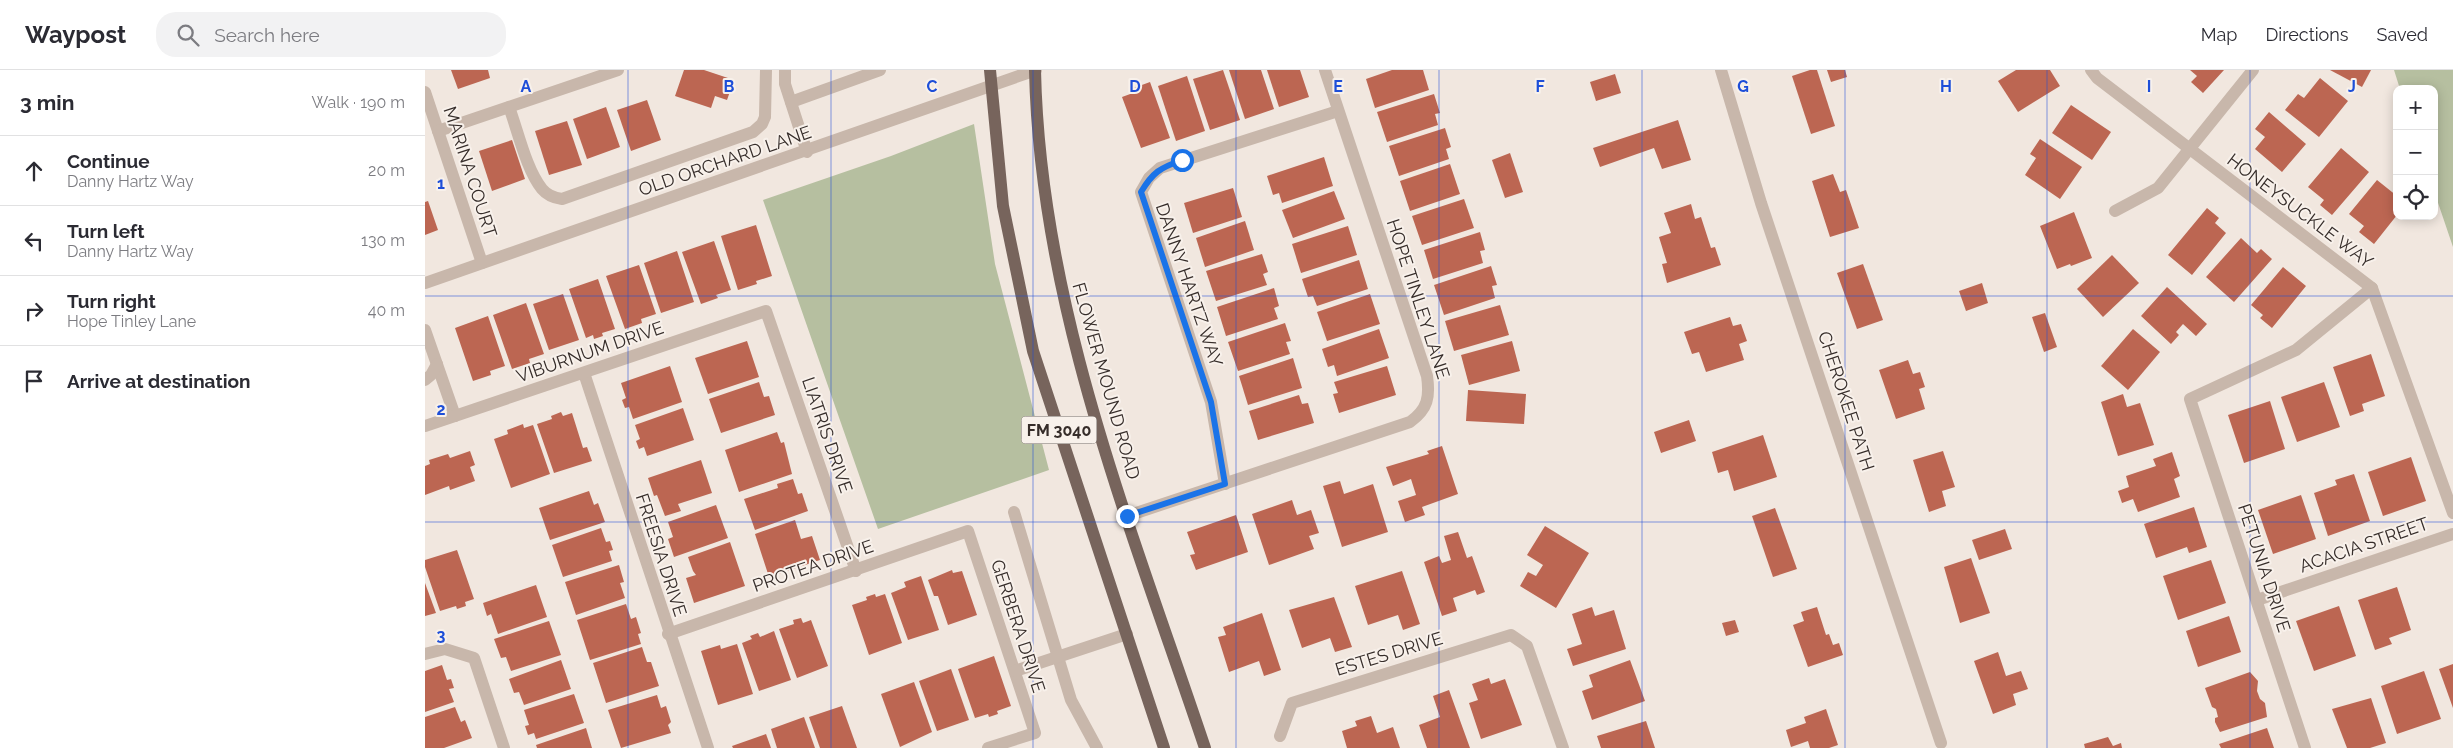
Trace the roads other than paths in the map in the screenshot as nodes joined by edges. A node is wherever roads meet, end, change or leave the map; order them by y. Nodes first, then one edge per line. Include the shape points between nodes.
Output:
1 (618, 70) edge
2 (765, 70) edge
3 (785, 70) edge
4 (880, 70) edge
5 (990, 70) edge
6 (1036, 70) edge
7 (1325, 70) edge
8 (1721, 70) edge
9 (2091, 70) edge
10 (2253, 70) edge
11 (991, 86) junction
12 (425, 92) edge
13 (791, 102) junction
14 (509, 107) junction
15 (1338, 111) junction
16 (438, 131) junction
17 (2190, 149) junction
18 (807, 152) junction
19 (2115, 211) dead end
20 (482, 263) junction
21 (425, 283) edge
22 (2372, 288) junction
23 (766, 311) joint
24 (425, 330) edge
25 (437, 364) junction
26 (584, 373) junction
27 (425, 380) edge
28 (455, 416) junction
29 (425, 426) edge
30 (1225, 484) junction
31 (1015, 512) dead end
32 (2453, 512) edge
33 (1127, 516) junction
34 (968, 531) joint
35 (2453, 534) edge
36 (856, 571) junction
37 (2257, 600) junction
38 (669, 634) junction
39 (1127, 634) junction
40 (425, 654) edge
41 (1059, 657) junction
42 (1015, 671) junction
43 (1280, 736) dead end
44 (1943, 746) edge
45 (504, 748) edge
46 (708, 748) edge
47 (988, 748) edge
48 (1097, 748) edge
49 (1164, 748) edge
50 (1205, 748) edge
51 (1563, 748) edge
52 (2305, 748) edge

1 - 14 street
2 - 14 street via 765,117 753,132 562,199 553,198 542,190 532,172
3 - 13 street via 785,84
4 - 13 street
5 - 11 main road, FM 3040
6 - 11 street, OLD ORCHARD LANE
6 - 33 main road, FLOWER MOUND ROAD / FM 3040 via 1042,180 1060,284 1097,424
7 - 15 street, HOPE TINLEY LANE
8 - 44 street, CHEROKEE PATH via 1761,203
9 - 17 street, HONEYSUCKLE WAY via 2097,78
10 - 17 street
11 - 18 street, OLD ORCHARD LANE
11 - 39 main road, FM 3040 via 1003,206 1033,351
12 - 16 street, MARINA COURT
13 - 18 street
14 - 16 street
15 - 30 street, DANNY HARTZ WAY via 1160,168 1141,192 1211,402
15 - 30 street, HOPE TINLEY LANE via 1427,376 1429,396 1419,416 1409,422
16 - 20 street, MARINA COURT
17 - 19 street via 2158,188
17 - 22 street, HONEYSUCKLE WAY
18 - 20 street, OLD ORCHARD LANE
20 - 21 street, OLD ORCHARD LANE
22 - 32 street, HONEYSUCKLE WAY
22 - 37 street, PETUNIA DRIVE via 2296,350 2190,399
23 - 26 street, VIBURNUM DRIVE
23 - 36 street, LIATRIS DRIVE
24 - 25 street
25 - 27 street
25 - 28 street
26 - 28 street, VIBURNUM DRIVE
26 - 38 street, FREESIA DRIVE
28 - 29 street, VIBURNUM DRIVE
30 - 33 street, HOPE TINLEY LANE
31 - 41 street
33 - 50 main road, FLOWER MOUND ROAD / FM 3040
34 - 36 street, PROTEA DRIVE
34 - 42 street, GERBERA DRIVE
35 - 37 street, ACACIA STREET
36 - 38 street, PROTEA DRIVE
37 - 52 street, PETUNIA DRIVE
38 - 46 street, FREESIA DRIVE
39 - 41 street
39 - 49 main road, FM 3040
40 - 45 street via 445,649 474,658
41 - 42 street
41 - 48 street via 1071,700
42 - 47 street, GERBERA DRIVE via 1035,733
43 - 51 street, ESTES DRIVE via 1292,703 1511,635 1527,646

